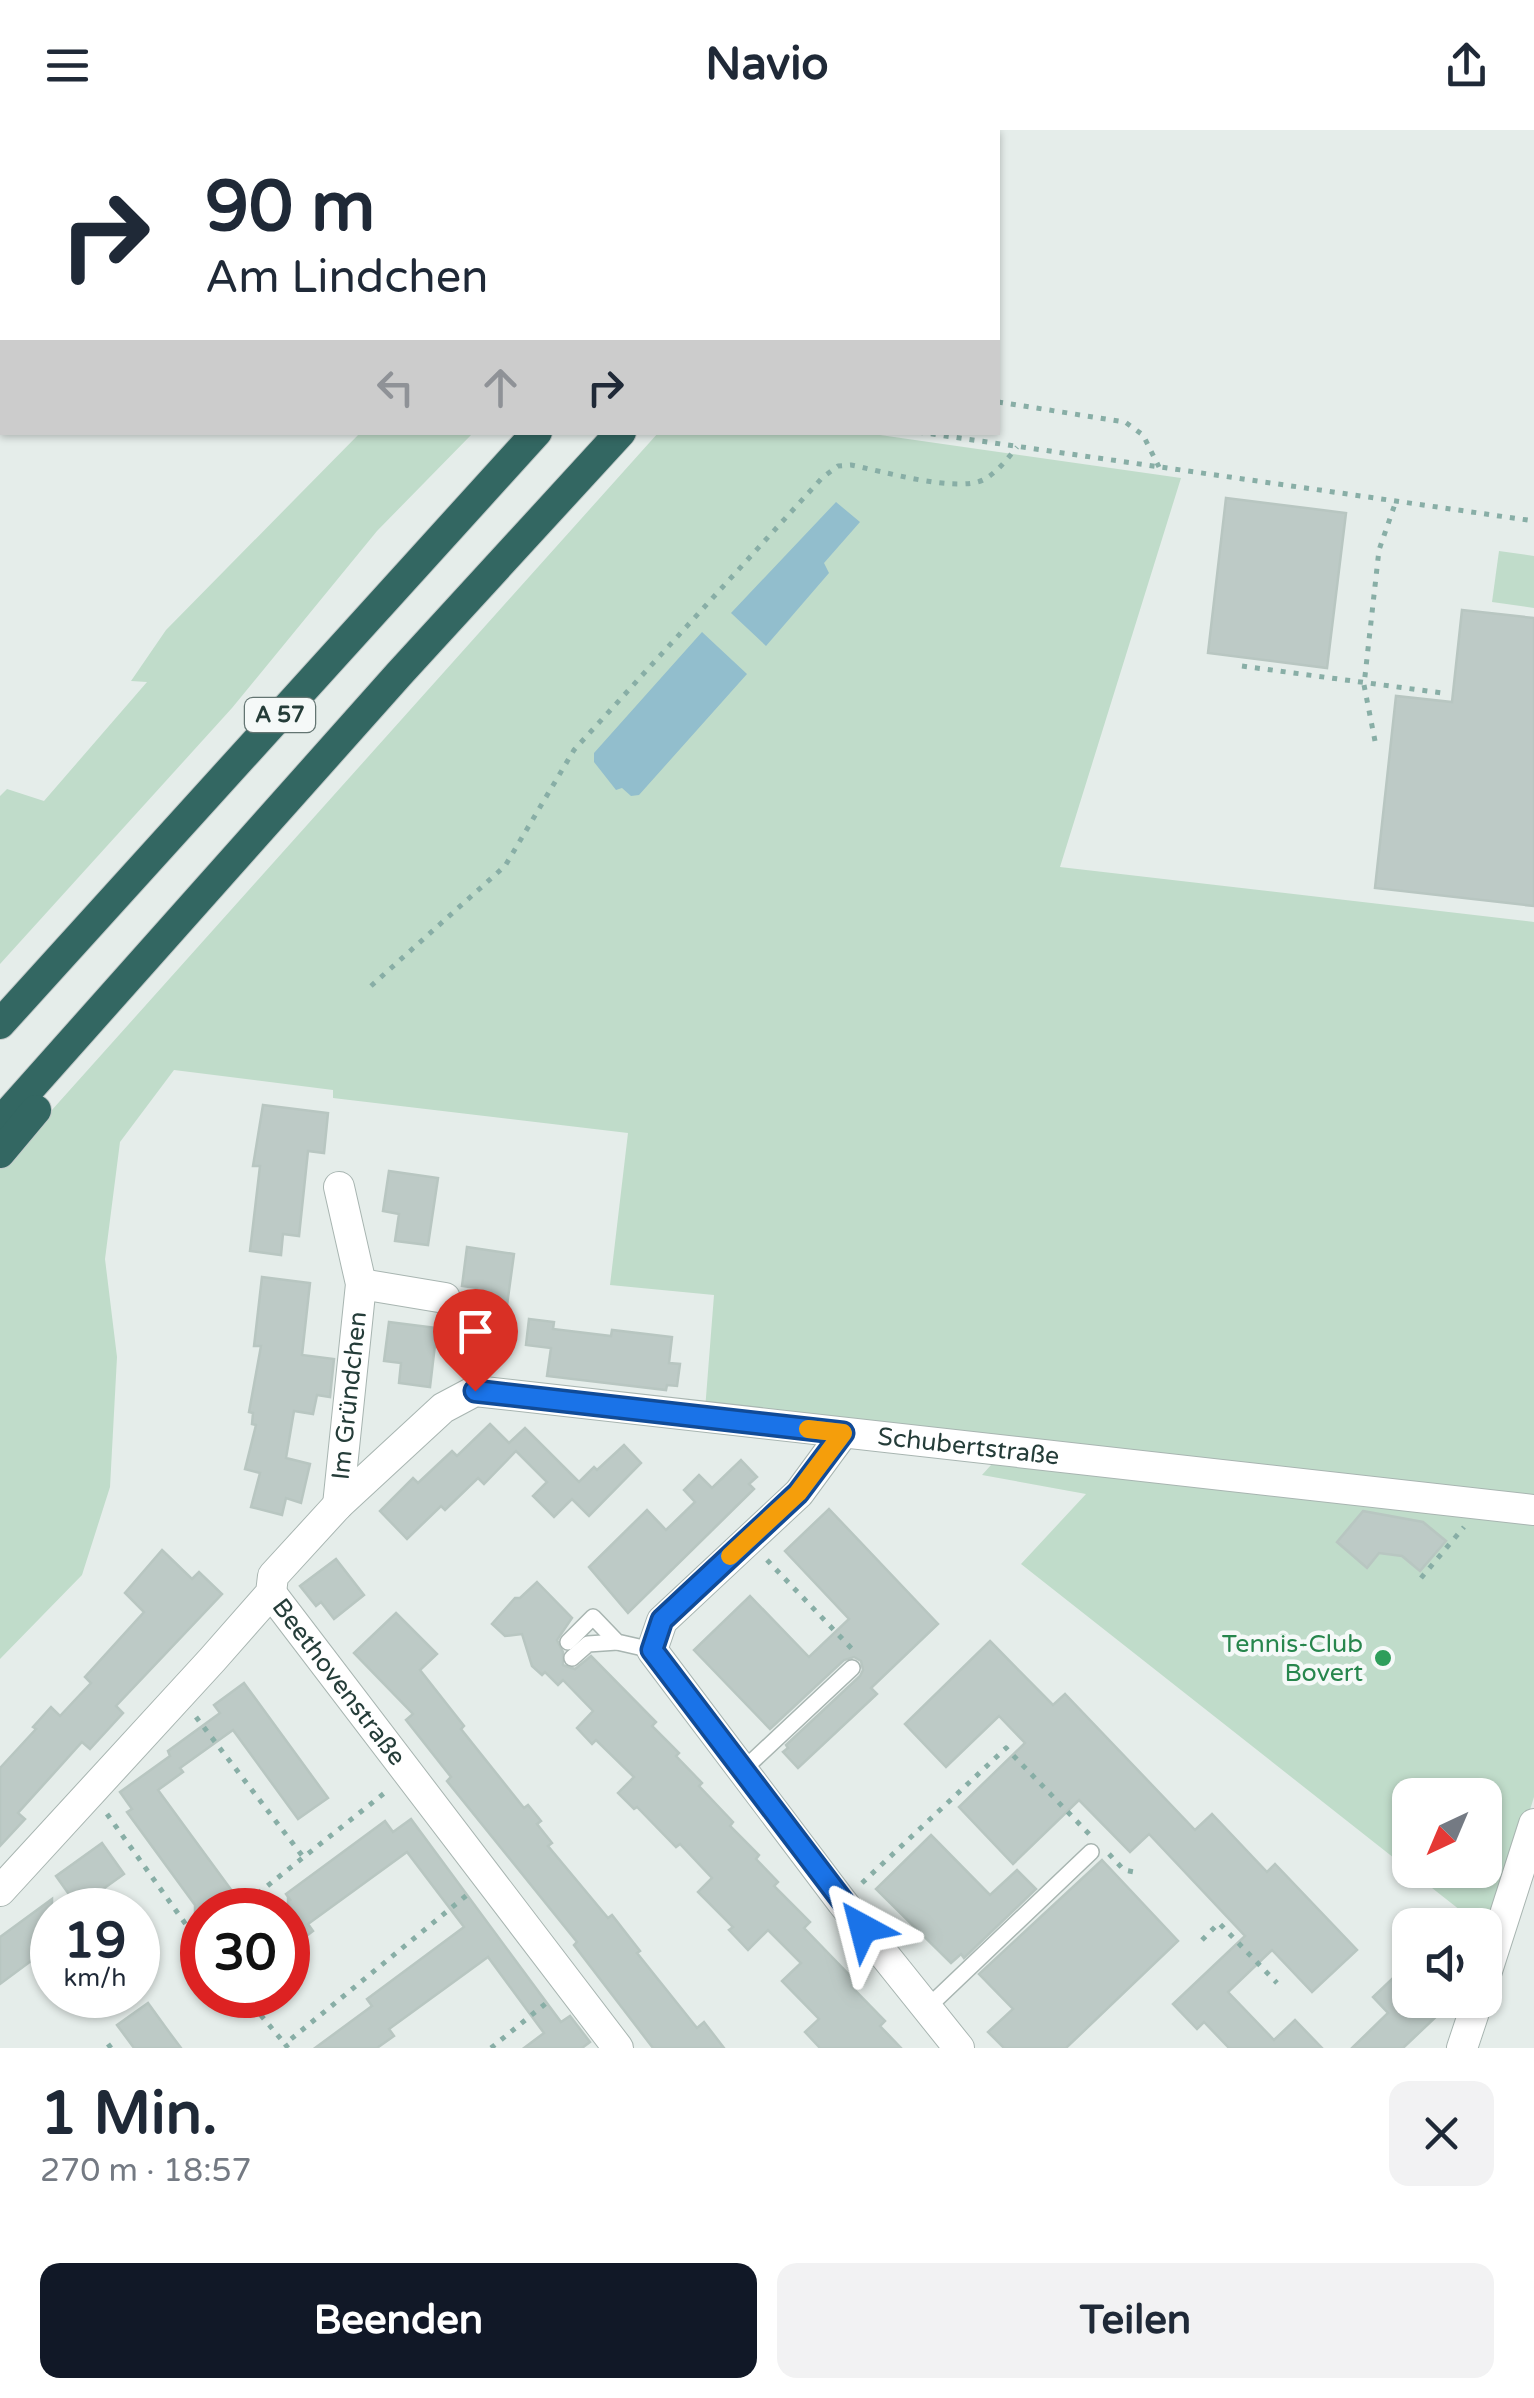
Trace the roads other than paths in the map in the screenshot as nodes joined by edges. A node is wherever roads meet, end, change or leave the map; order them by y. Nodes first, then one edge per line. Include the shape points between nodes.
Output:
1 (534, 435) edge
2 (618, 435) edge
3 (72, 945) junction
4 (0, 991) edge
5 (0, 1024) edge
6 (58, 1057) junction
7 (0, 1122) edge
8 (0, 1153) edge
9 (339, 1187) dead end
10 (361, 1284) junction
11 (445, 1298) dead end
12 (843, 1433) junction
13 (338, 1505) junction
14 (1534, 1510) edge
15 (270, 1593) junction
16 (617, 1642) junction
17 (652, 1650) junction
18 (852, 1668) road end
19 (743, 1770) junction
20 (1534, 1824) edge
21 (1091, 1852) dead end
22 (0, 1891) edge
23 (1502, 1924) edge
24 (927, 2008) junction
25 (1472, 2018) edge
26 (618, 2048) edge
27 (959, 2048) edge
28 (1462, 2048) edge

1 - 3 highway, A 57
2 - 6 highway, A 57
3 - 4 highway
3 - 5 highway, A 57
6 - 7 highway, A 57
6 - 8 highway via 35,1114
9 - 10 street, Im Gründchen
10 - 11 street, Im Gründchen
10 - 13 street, Im Gründchen
12 - 13 street, Schubertstraße via 475,1391 442,1408
12 - 14 street, Schubertstraße
12 - 17 street via 798,1493 662,1620
13 - 15 street, Schubertstraße via 272,1576
15 - 22 street, Schubertstraße
15 - 26 street, Beethovenstraße
16 - 16 lane via 594,1617 570,1650 588,1644
16 - 17 lane
17 - 19 street
18 - 19 lane
19 - 24 street
20 - 23 street
21 - 24 lane
24 - 27 street
25 - 28 street

